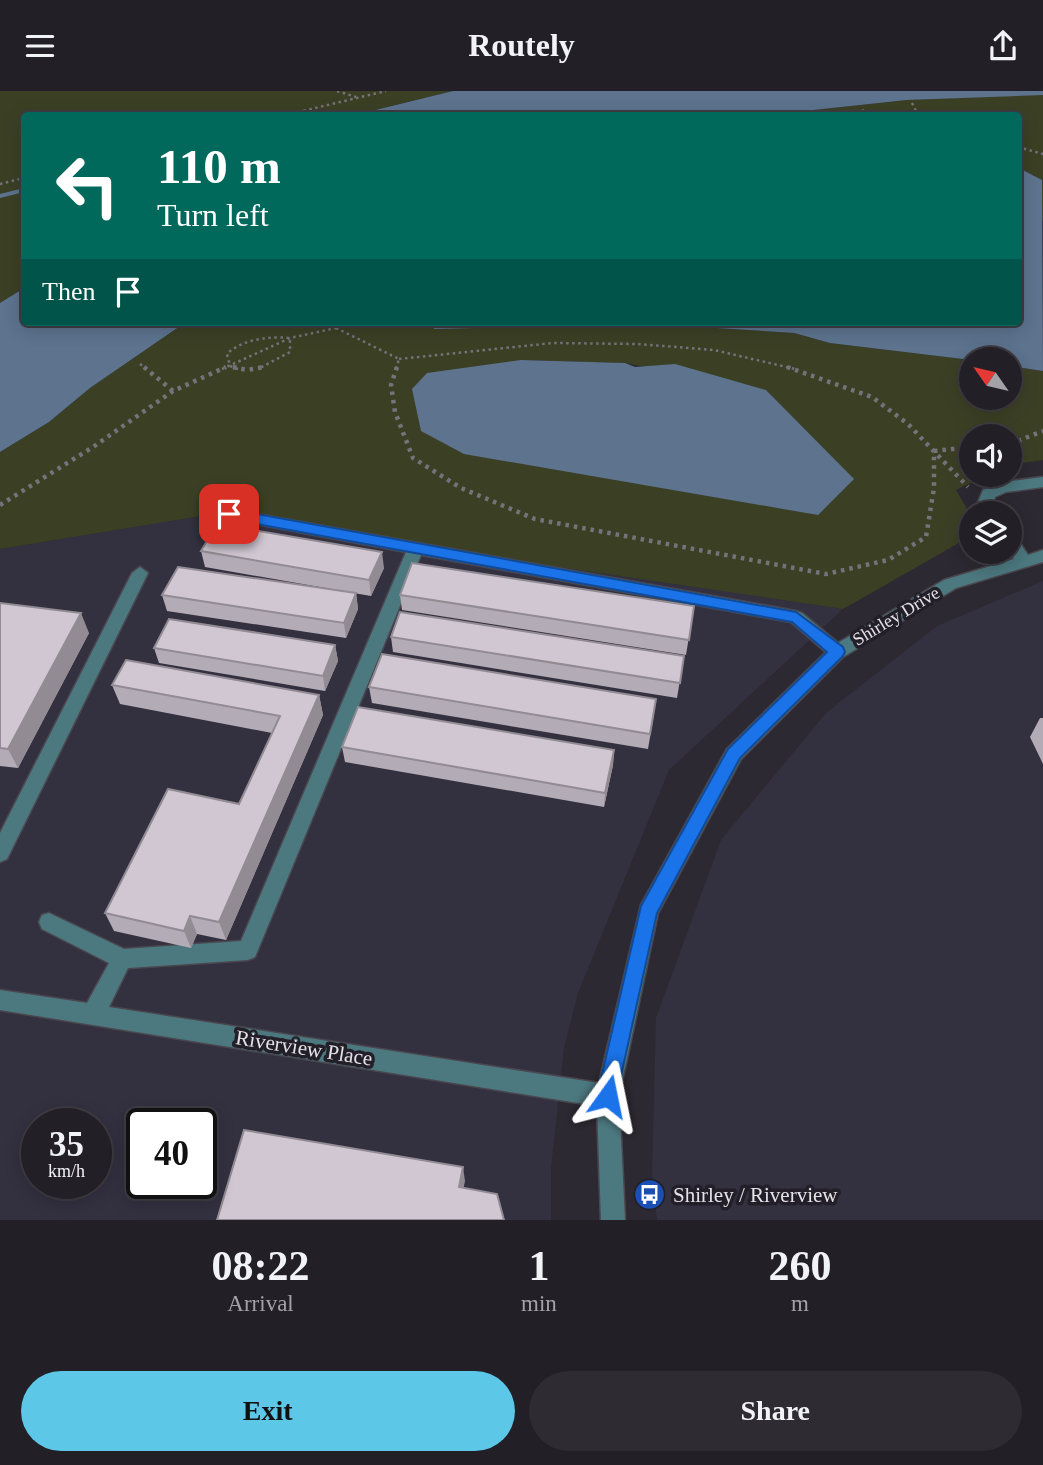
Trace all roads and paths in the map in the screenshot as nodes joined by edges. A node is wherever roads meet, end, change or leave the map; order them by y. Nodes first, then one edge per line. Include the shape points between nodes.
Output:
1 (337, 91) edge
2 (386, 91) edge
3 (358, 98) junction
4 (912, 103) dead end
5 (862, 110) dead end
6 (299, 112) edge
7 (866, 112) edge
8 (916, 112) edge
9 (1022, 148) edge
10 (1043, 154) edge
11 (21, 180) edge
12 (0, 184) edge
13 (340, 326) edge
14 (336, 328) junction
15 (290, 338) junction
16 (399, 359) junction
17 (140, 364) dead end
18 (230, 366) junction
19 (173, 391) junction
20 (1043, 431) edge
21 (1022, 439) edge
22 (959, 448) edge
23 (934, 451) junction
24 (1043, 482) edge
25 (981, 501) edge
26 (988, 501) edge
27 (0, 505) edge
28 (229, 514) dead end
29 (416, 548) junction
30 (1033, 558) edge
31 (140, 573) dead end
32 (837, 652) junction
33 (9, 817) edge
34 (0, 853) edge
35 (49, 922) dead end
36 (122, 959) junction
37 (0, 1000) edge
38 (93, 1015) junction
39 (608, 1096) junction
40 (612, 1220) edge

1 - 3 path
2 - 3 path
3 - 6 path
4 - 8 path
5 - 7 path
9 - 10 path
11 - 12 path
13 - 14 path
14 - 15 path
14 - 16 path
15 - 18 path
15 - 18 path via 236,345 227,354
15 - 18 path via 290,352 260,370
16 - 23 path via 553,343 715,350 800,370 872,397
16 - 23 path via 391,385 395,412 413,458 461,488 535,519 826,574 888,560 926,537
17 - 19 path
18 - 19 path
19 - 27 path
20 - 21 path
22 - 23 path
23 - 25 path
24 - 26 street via 1003,487 988,494
28 - 29 street
29 - 32 street via 796,617
29 - 36 street via 248,950
30 - 32 street, Shirley Drive via 950,584
31 - 33 street
32 - 39 street, Shirley Drive via 734,754 648,912
33 - 34 street
35 - 36 street
36 - 38 street
37 - 38 street, Riverview Place
38 - 39 street, Riverview Place
39 - 40 street, Shirley Drive

